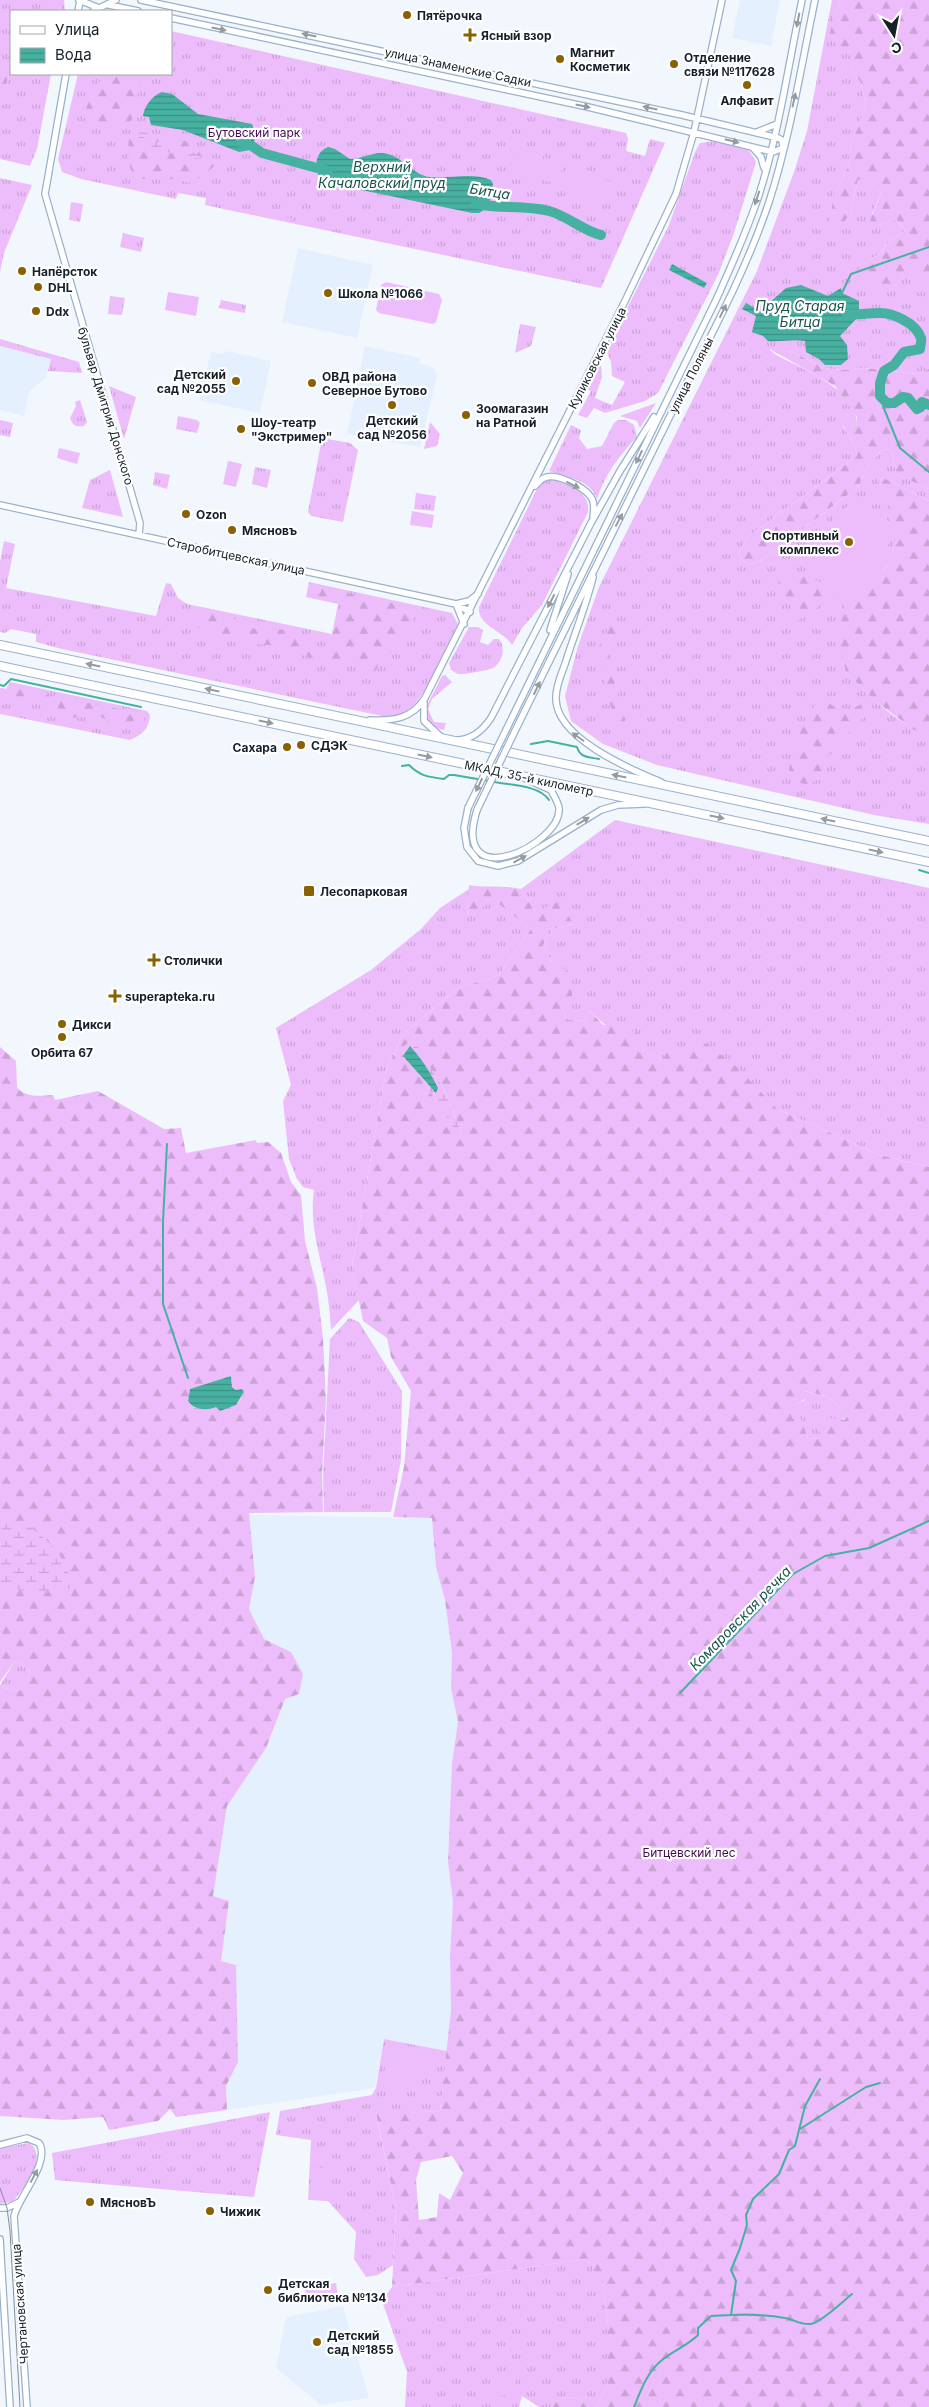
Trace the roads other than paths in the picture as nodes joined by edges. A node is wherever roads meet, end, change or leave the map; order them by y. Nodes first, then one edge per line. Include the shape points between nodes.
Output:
1 (116, 0) edge
2 (141, 0) edge
3 (722, 0) edge
4 (802, 0) edge
5 (814, 0) edge
6 (79, 1) edge
7 (110, 5) junction
8 (96, 10) edge
9 (133, 10) edge
10 (172, 18) edge
11 (66, 75) edge
12 (502, 76) junction
13 (484, 85) junction
14 (697, 118) junction
15 (777, 124) junction
16 (694, 132) junction
17 (755, 133) junction
18 (774, 137) junction
19 (749, 146) junction
20 (784, 148) junction
21 (770, 151) junction
22 (765, 172) junction
23 (668, 397) junction
24 (531, 490) junction
25 (0, 504) edge
26 (591, 523) junction
27 (139, 535) junction
28 (573, 558) junction
29 (597, 563) junction
30 (480, 592) junction
31 (456, 604) junction
32 (470, 612) junction
33 (464, 624) junction
34 (0, 645) edge
35 (545, 648) junction
36 (0, 666) edge
37 (425, 698) junction
38 (345, 718) junction
39 (449, 740) junction
40 (518, 775) junction
41 (684, 789) junction
42 (670, 807) junction
43 (928, 841) edge
44 (926, 862) edge
45 (0, 2145) edge
46 (19, 2202) junction
47 (0, 2208) edge
48 (0, 2239) edge
49 (10, 2407) edge
50 (27, 2407) edge

1 - 7 main road
12 -> 2 main road, улица Знаменские Садки
3 - 14 main road, Куликовская улица
4 -> 15 main road, улица Поляны
20 -> 5 main road, улица Поляны
6 - 8 main road
7 - 8 main road
7 - 9 main road
10 -> 13 main road, улица Знаменские Садки
11 - 27 main road, бульвар Дмитрия Донского via 46,194 140,523
12 - 13 main road via 496,83
14 -> 12 main road, улица Знаменские Садки
13 -> 16 main road, улица Знаменские Садки
14 - 16 main road, Куликовская улица
14 - 17 main road, улица Знаменские Садки
15 - 17 main road
15 - 18 main road, улица Поляны
16 -> 19 main road, улица Знаменские Садки
16 - 24 main road, Куликовская улица via 676,194 657,236
17 - 18 main road, улица Знаменские Садки
18 - 20 main road via 782,140
18 - 21 main road, улица Поляны
19 - 21 main road, улица Знаменские Садки
19 - 22 main road via 761,157
20 - 21 main road
29 -> 20 main road, улица Поляны via 724,310 769,203
21 - 22 main road, улица Поляны
22 -> 23 main road, улица Поляны via 739,250
23 - 26 main road
23 -> 35 main road, улица Поляны
24 -> 26 main road via 549,477 579,488 593,503
24 - 30 main road, Куликовская улица
25 - 27 main road, Старобитцевская улица
26 - 28 main road
27 - 31 main road, Старобитцевская улица
28 - 35 main road
28 -> 39 main road via 491,718 480,731
40 -> 29 main road, улица Поляны, bridge via 551,790 559,809 556,822 537,841 512,855 502,858 483,855 473,839 477,810
41 -> 29 main road via 644,775 580,739 566,727 558,712 557,690
30 - 31 main road via 469,601
30 - 32 main road, Куликовская улица
31 - 32 main road, Старобитцевская улица
31 - 33 main road
32 - 33 main road, Куликовская улица
33 - 37 main road, Куликовская улица
38 -> 34 highway, МКАД, 35-й километр
35 -> 42 main road, улица Поляны, bridge via 468,808 464,828 467,847 478,860 498,866 508,865 611,806 643,804
36 -> 40 highway, МКАД, 35-й километр
37 - 38 main road via 414,713 396,720
37 - 39 main road via 422,708 424,721 436,734
38 - 39 highway, МКАД, 35-й километр
41 -> 39 highway, МКАД, 35-й километр
40 - 42 highway, МКАД, 35-й километр
43 -> 41 highway, МКАД, 35-й километр
42 -> 44 highway, МКАД, 35-й километр
46 -> 45 main road, Чертановская улица via 40,2162 42,2147 27,2138
46 - 47 main road
46 - 50 main road, Чертановская улица via 14,2216
48 - 49 main road, Чертановская улица

